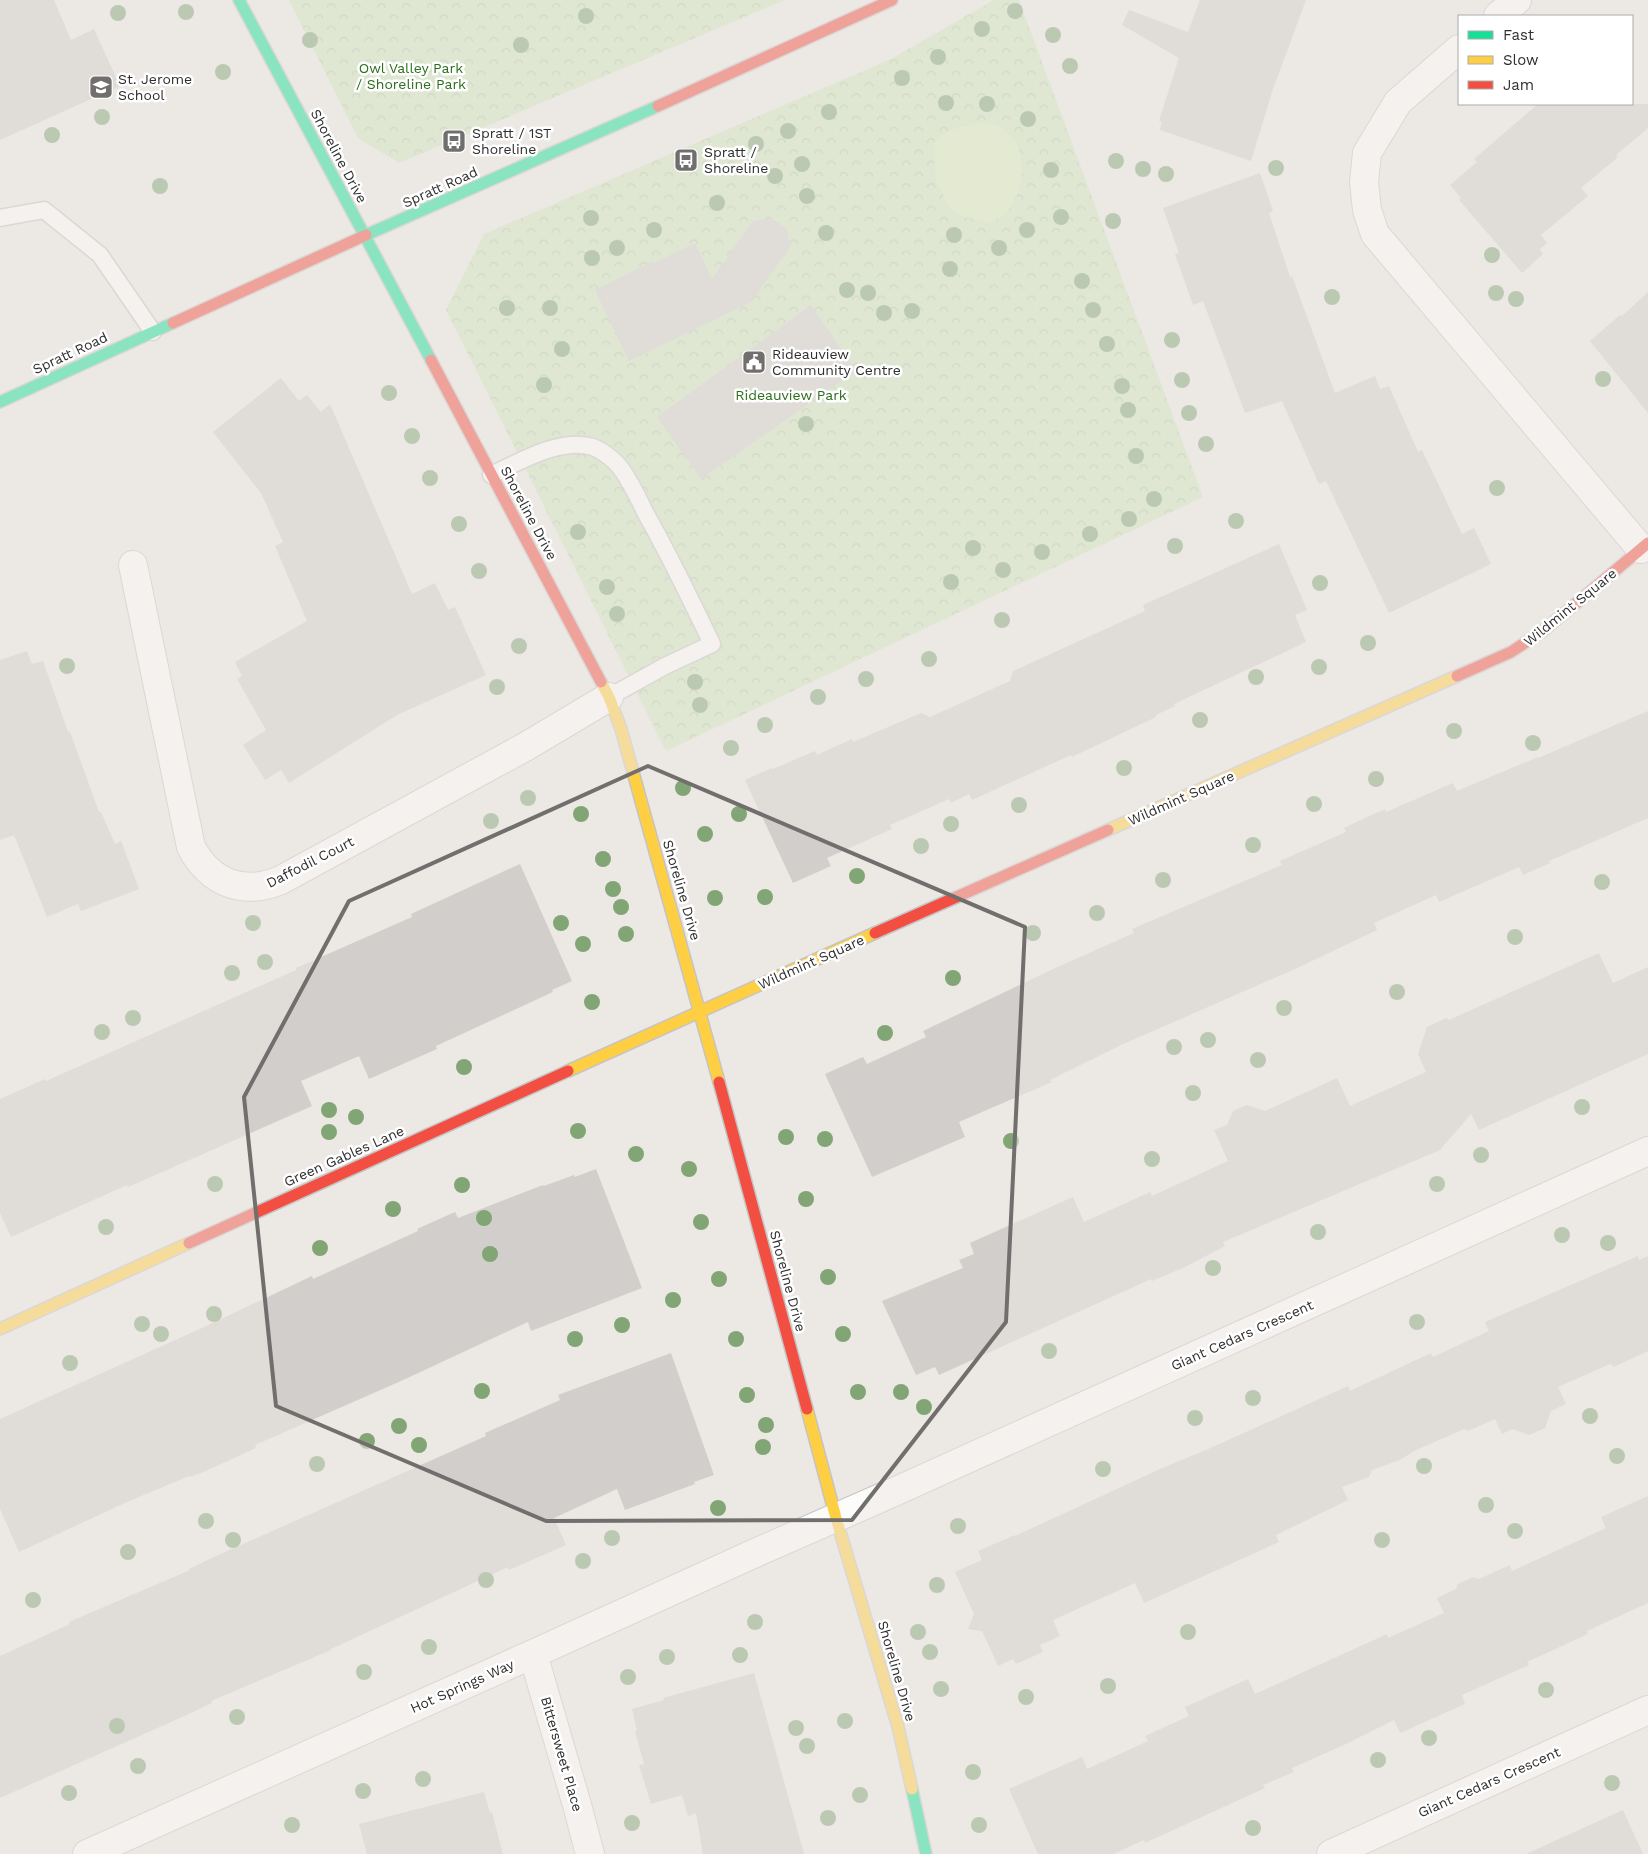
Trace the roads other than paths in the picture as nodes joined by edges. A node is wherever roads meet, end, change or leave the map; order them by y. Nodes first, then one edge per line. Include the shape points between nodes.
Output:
1 (239, 0) edge
2 (892, 0) edge
3 (1517, 0) edge
4 (1499, 15) edge
5 (1458, 50) edge
6 (0, 218) edge
7 (364, 236) junction
8 (153, 332) junction
9 (0, 402) edge
10 (492, 474) junction
11 (1644, 546) edge
12 (132, 564) dead end
13 (609, 697) junction
14 (700, 1011) junction
15 (1648, 1151) edge
16 (0, 1329) edge
17 (836, 1518) junction
18 (533, 1654) junction
19 (1648, 1710) edge
20 (87, 1854) edge
21 (590, 1854) edge
22 (926, 1854) edge
23 (1331, 1854) edge

1 - 7 street, Shoreline Drive
2 - 7 street, Spratt Road
3 - 4 street
5 - 11 street, Wildmint Square via 1398,102 1367,153 1364,182 1367,210 1375,234
6 - 8 lane via 44,210 100,255
7 - 8 street, Spratt Road
7 - 10 street, Shoreline Drive
8 - 9 street, Spratt Road
10 - 13 street, Shoreline Drive
10 - 13 lane via 555,448 576,445 603,452 622,470 670,556 712,644
11 - 14 street, Wildmint Square via 1543,631 1511,652
12 - 13 street, Daffodil Court via 191,847 210,873 228,884 250,888 281,880 525,747
13 - 14 street, Shoreline Drive via 621,729
14 - 16 street, Green Gables Lane
14 - 17 street, Shoreline Drive
15 - 17 street, Giant Cedars Crescent
17 - 18 street, Hot Springs Way
17 - 22 street, Shoreline Drive via 898,1727
18 - 20 street, Hot Springs Way
18 - 21 street, Bittersweet Place
19 - 23 street, Giant Cedars Crescent

